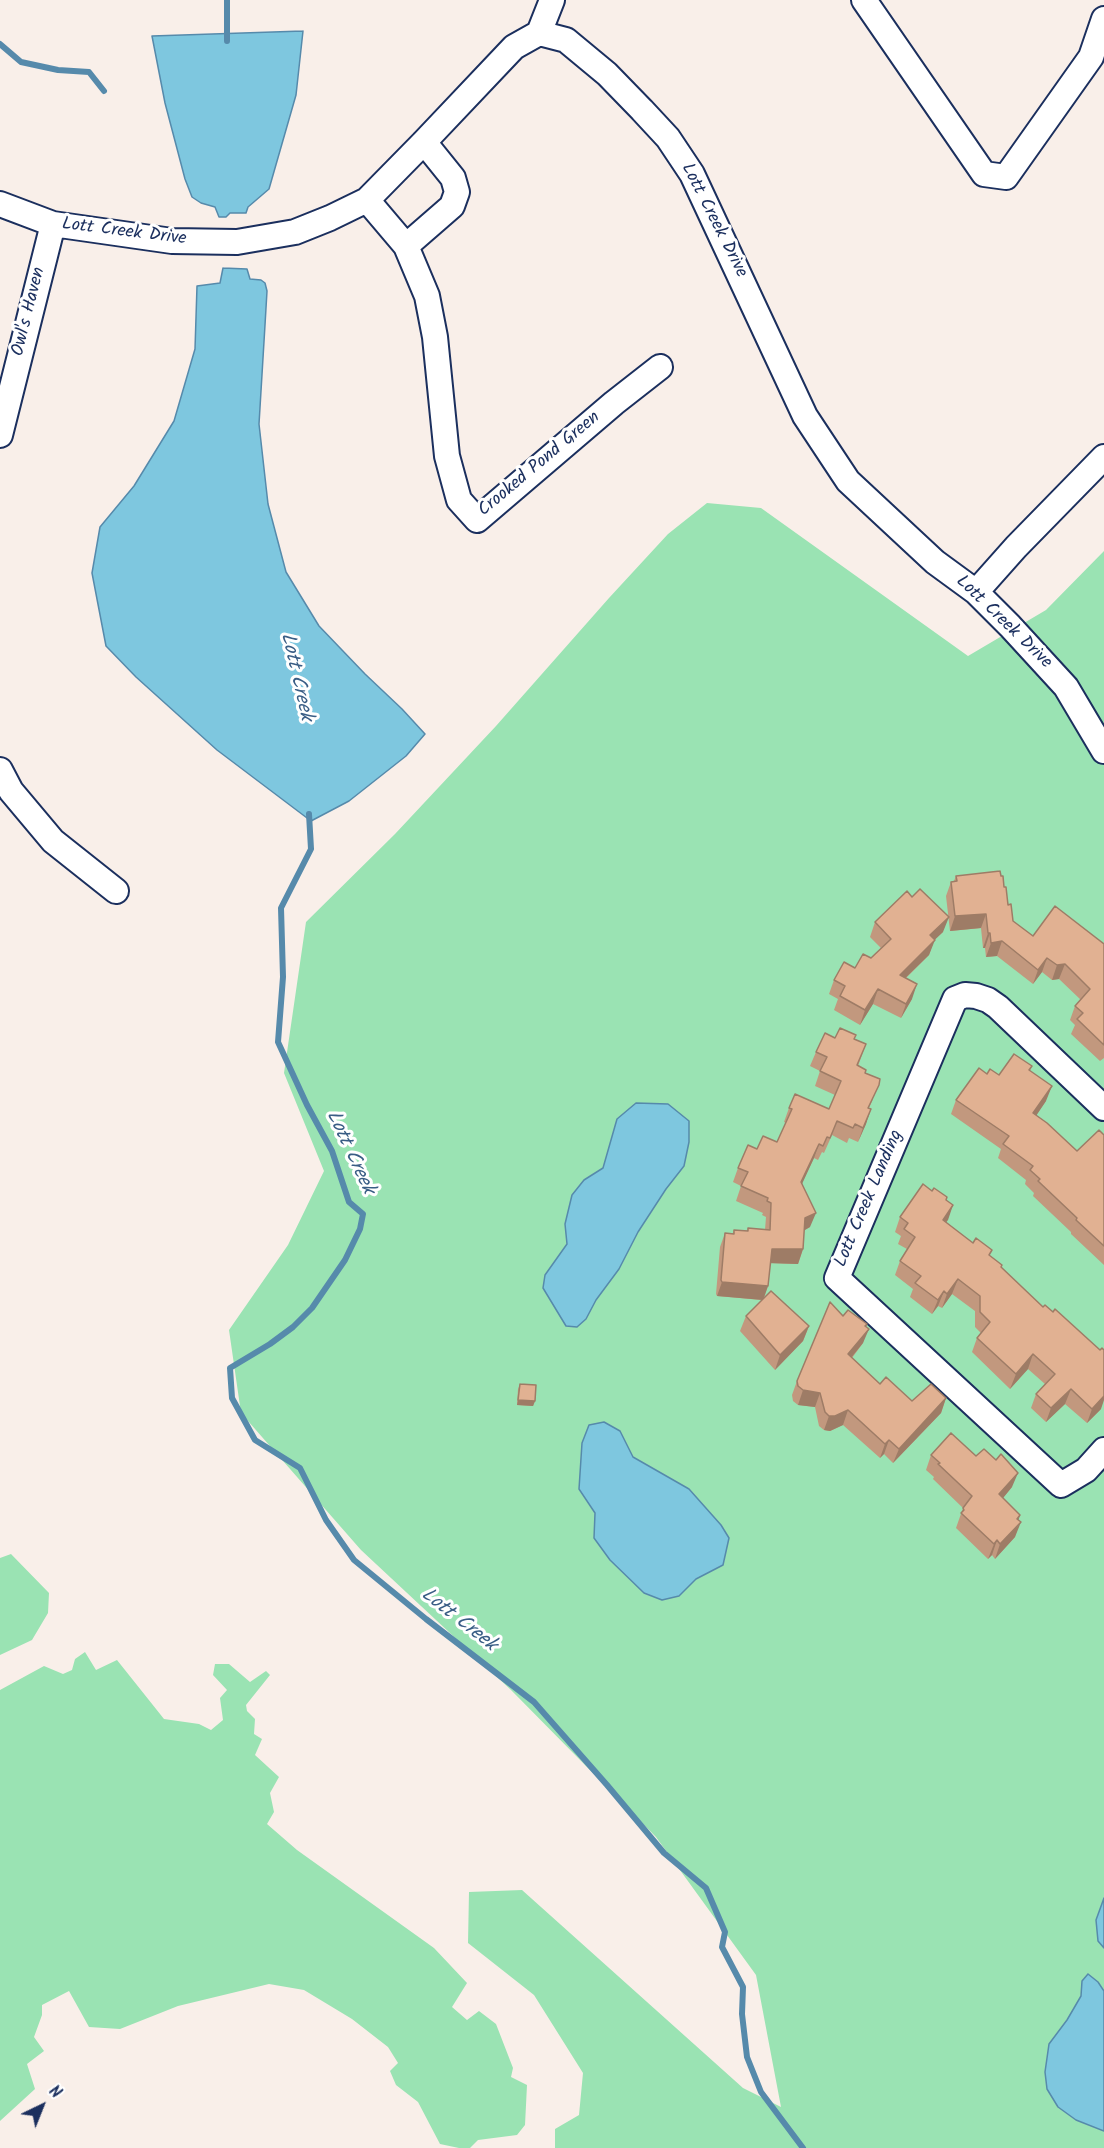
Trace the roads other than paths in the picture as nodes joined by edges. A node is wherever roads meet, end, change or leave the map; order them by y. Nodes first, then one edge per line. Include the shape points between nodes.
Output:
1 (552, 0) edge
2 (864, 0) edge
3 (1104, 19) edge
4 (539, 33) junction
5 (424, 142) junction
6 (367, 200) junction
7 (0, 204) edge
8 (53, 224) junction
9 (406, 246) junction
10 (660, 368) dead end
11 (0, 435) edge
12 (1104, 456) edge
13 (976, 592) junction
14 (1104, 751) edge
15 (0, 770) edge
16 (116, 891) dead end
17 (1104, 1108) edge
18 (1104, 1450) edge

1 - 4 street
2 - 3 street via 984,174 1006,177 1091,57
4 - 5 street, Lott Creek Drive via 514,47
4 - 13 street, Lott Creek Drive via 566,40 607,74 668,138 692,174 805,416 823,445 848,481 934,562
5 - 6 street, Lott Creek Drive
5 - 9 street via 453,178 457,192 452,206
6 - 8 street, Lott Creek Drive via 295,232 237,242 172,242
6 - 9 street, Crooked Pond Green
7 - 8 street, Lott Creek Drive
8 - 11 street, Owl's Haven
9 - 10 street, Crooked Pond Green via 427,296 447,456 459,500 477,520
12 - 13 street
13 - 14 street, Lott Creek Drive via 1066,687
15 - 16 street via 11,791 53,841
17 - 18 street, Lott Creek Landing via 998,1007 976,996 955,999 837,1278 1060,1485 1086,1470

